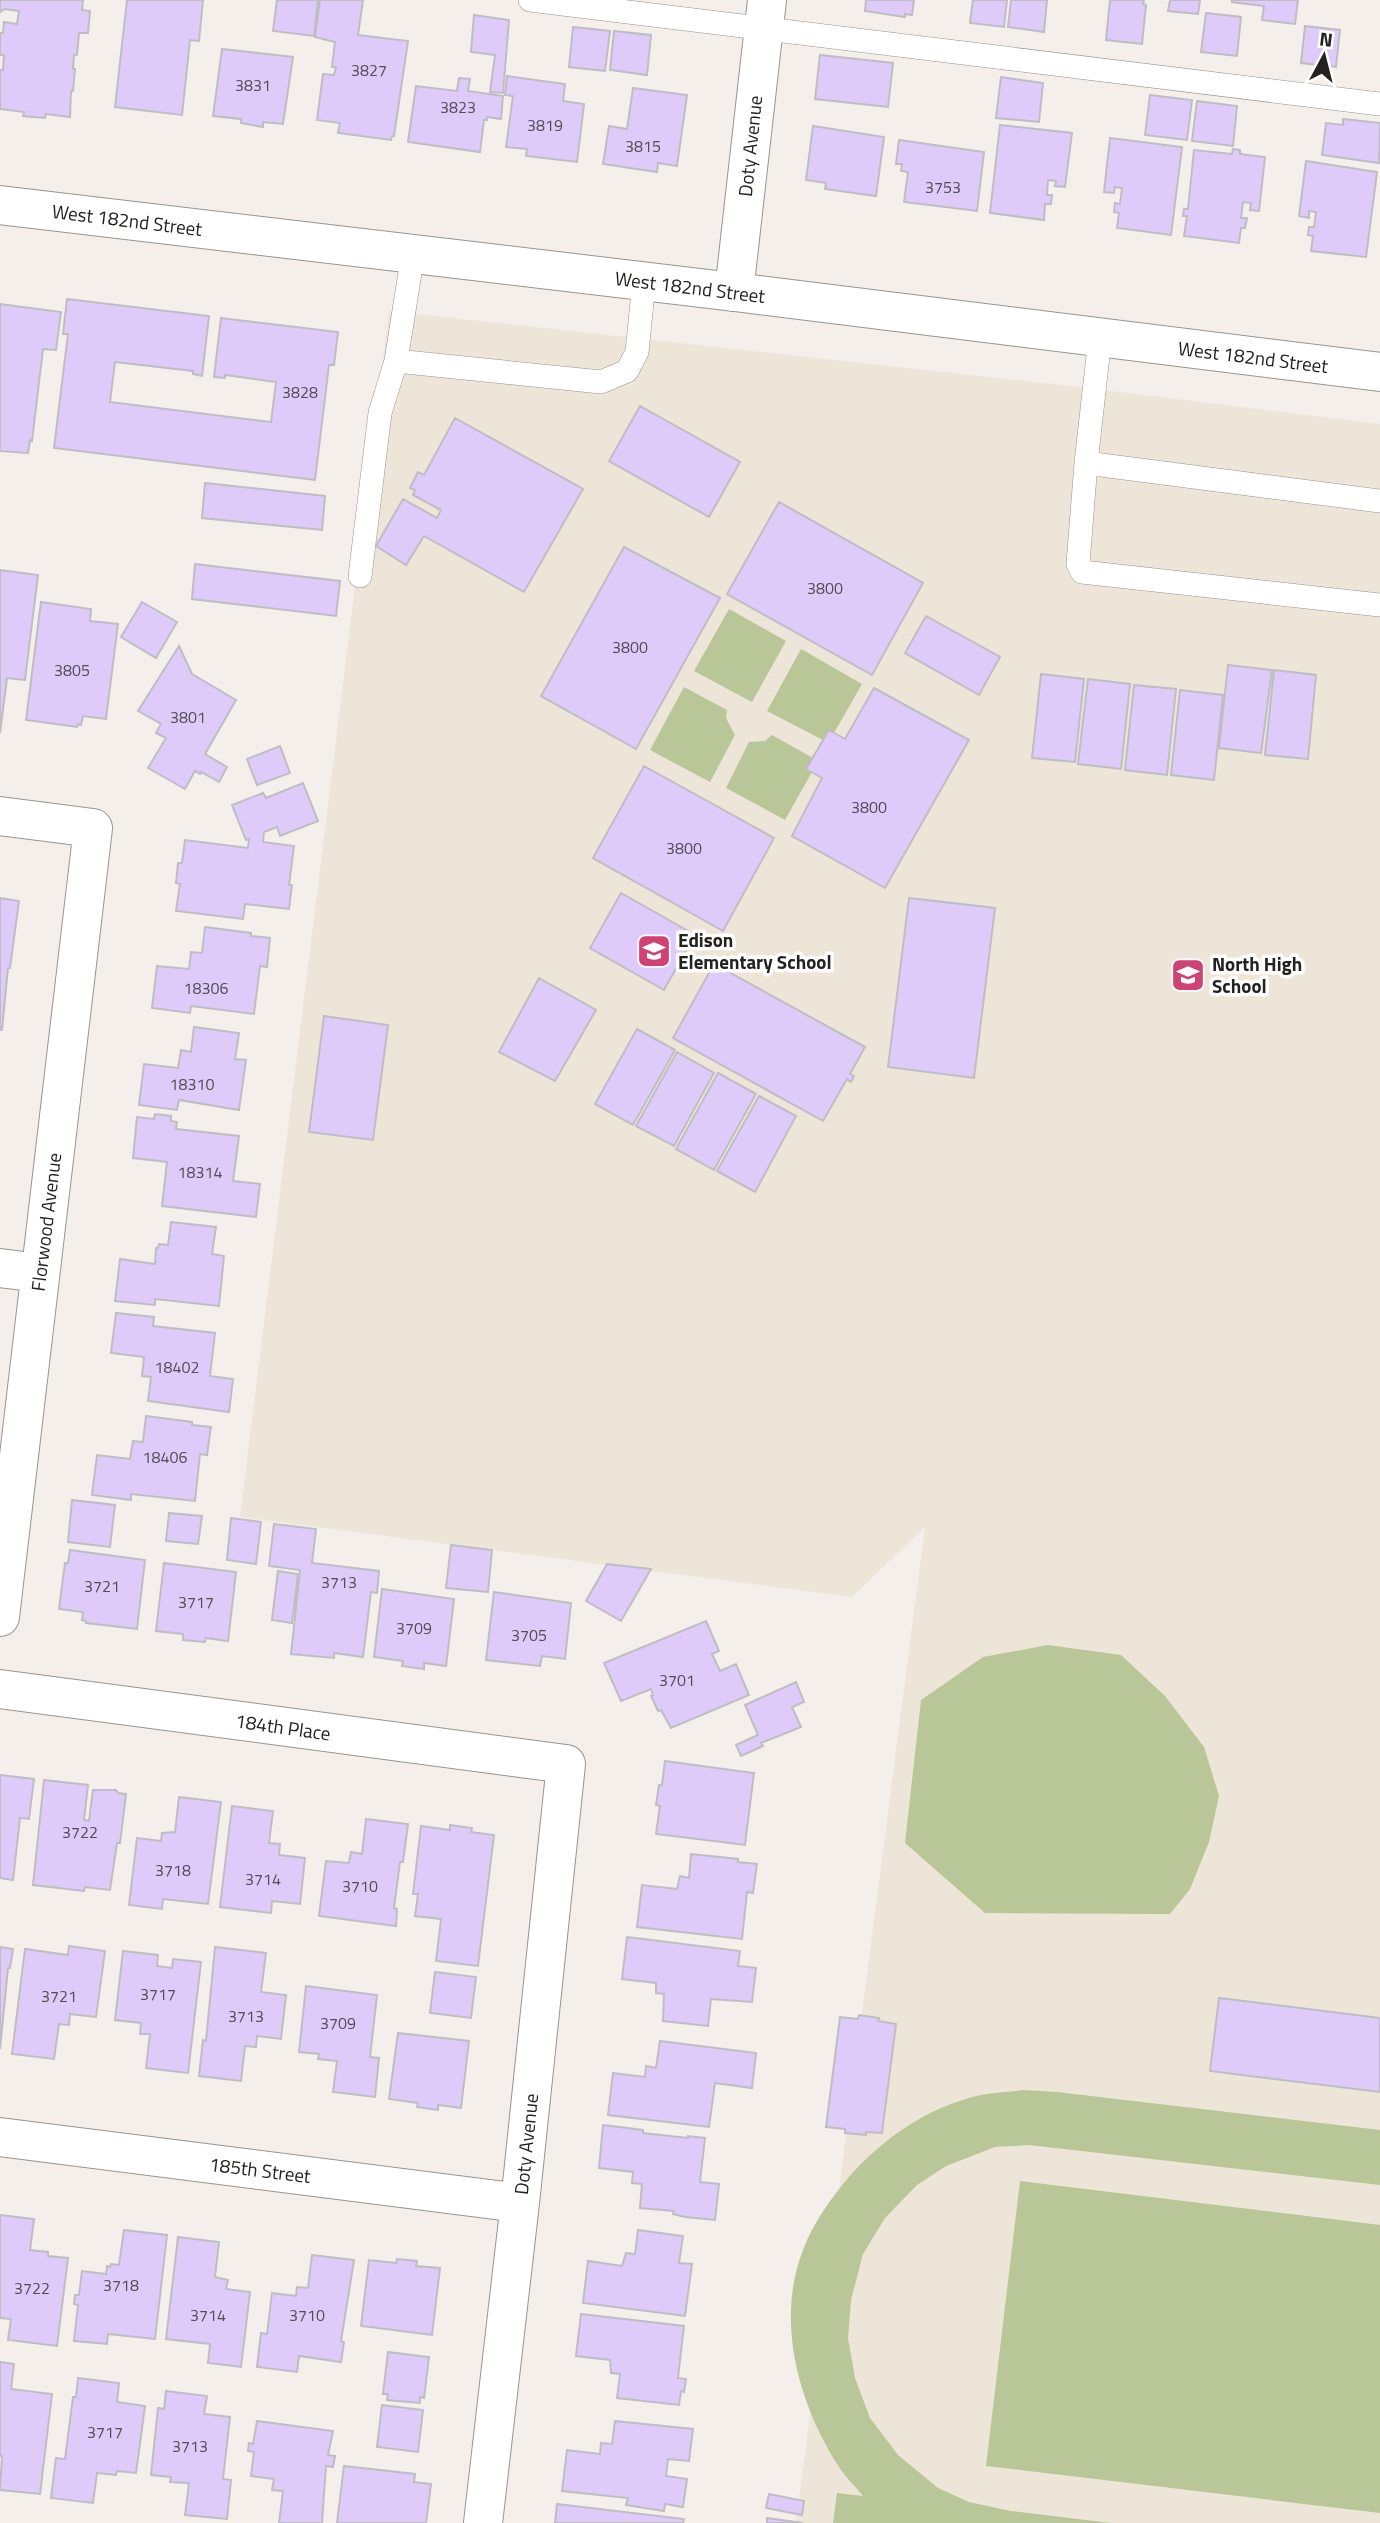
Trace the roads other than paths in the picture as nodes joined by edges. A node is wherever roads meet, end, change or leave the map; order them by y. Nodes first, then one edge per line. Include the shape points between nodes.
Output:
1 (530, 0) edge
2 (765, 14) edge
3 (1380, 104) edge
4 (0, 205) edge
5 (413, 254) junction
6 (644, 282) junction
7 (734, 292) junction
8 (1100, 338) junction
9 (396, 361) junction
10 (1380, 372) edge
11 (1086, 463) junction
12 (1380, 501) edge
13 (360, 576) dead end
14 (1380, 605) edge
15 (0, 816) edge
16 (0, 1268) edge
17 (40, 1273) junction
18 (0, 1617) edge
19 (0, 1689) edge
20 (566, 1764) joint
21 (0, 2137) edge
22 (520, 2203) junction
23 (482, 2523) edge

1 - 2 lane
2 - 3 lane
2 - 7 street, Doty Avenue
4 - 5 street, West 182nd Street
5 - 6 street, West 182nd Street
5 - 9 lane
6 - 7 street, West 182nd Street
6 - 9 lane via 637,352 627,371 601,383
7 - 8 street, West 182nd Street
8 - 10 street, West 182nd Street
8 - 11 lane
9 - 13 lane via 380,413
11 - 12 lane
11 - 14 lane via 1078,564 1082,572
15 - 17 street, Florwood Avenue via 93,828
16 - 17 street
17 - 18 street, Florwood Avenue
19 - 20 street, 184th Place
20 - 22 street, Doty Avenue
21 - 22 street, 185th Street
22 - 23 street, Doty Avenue

